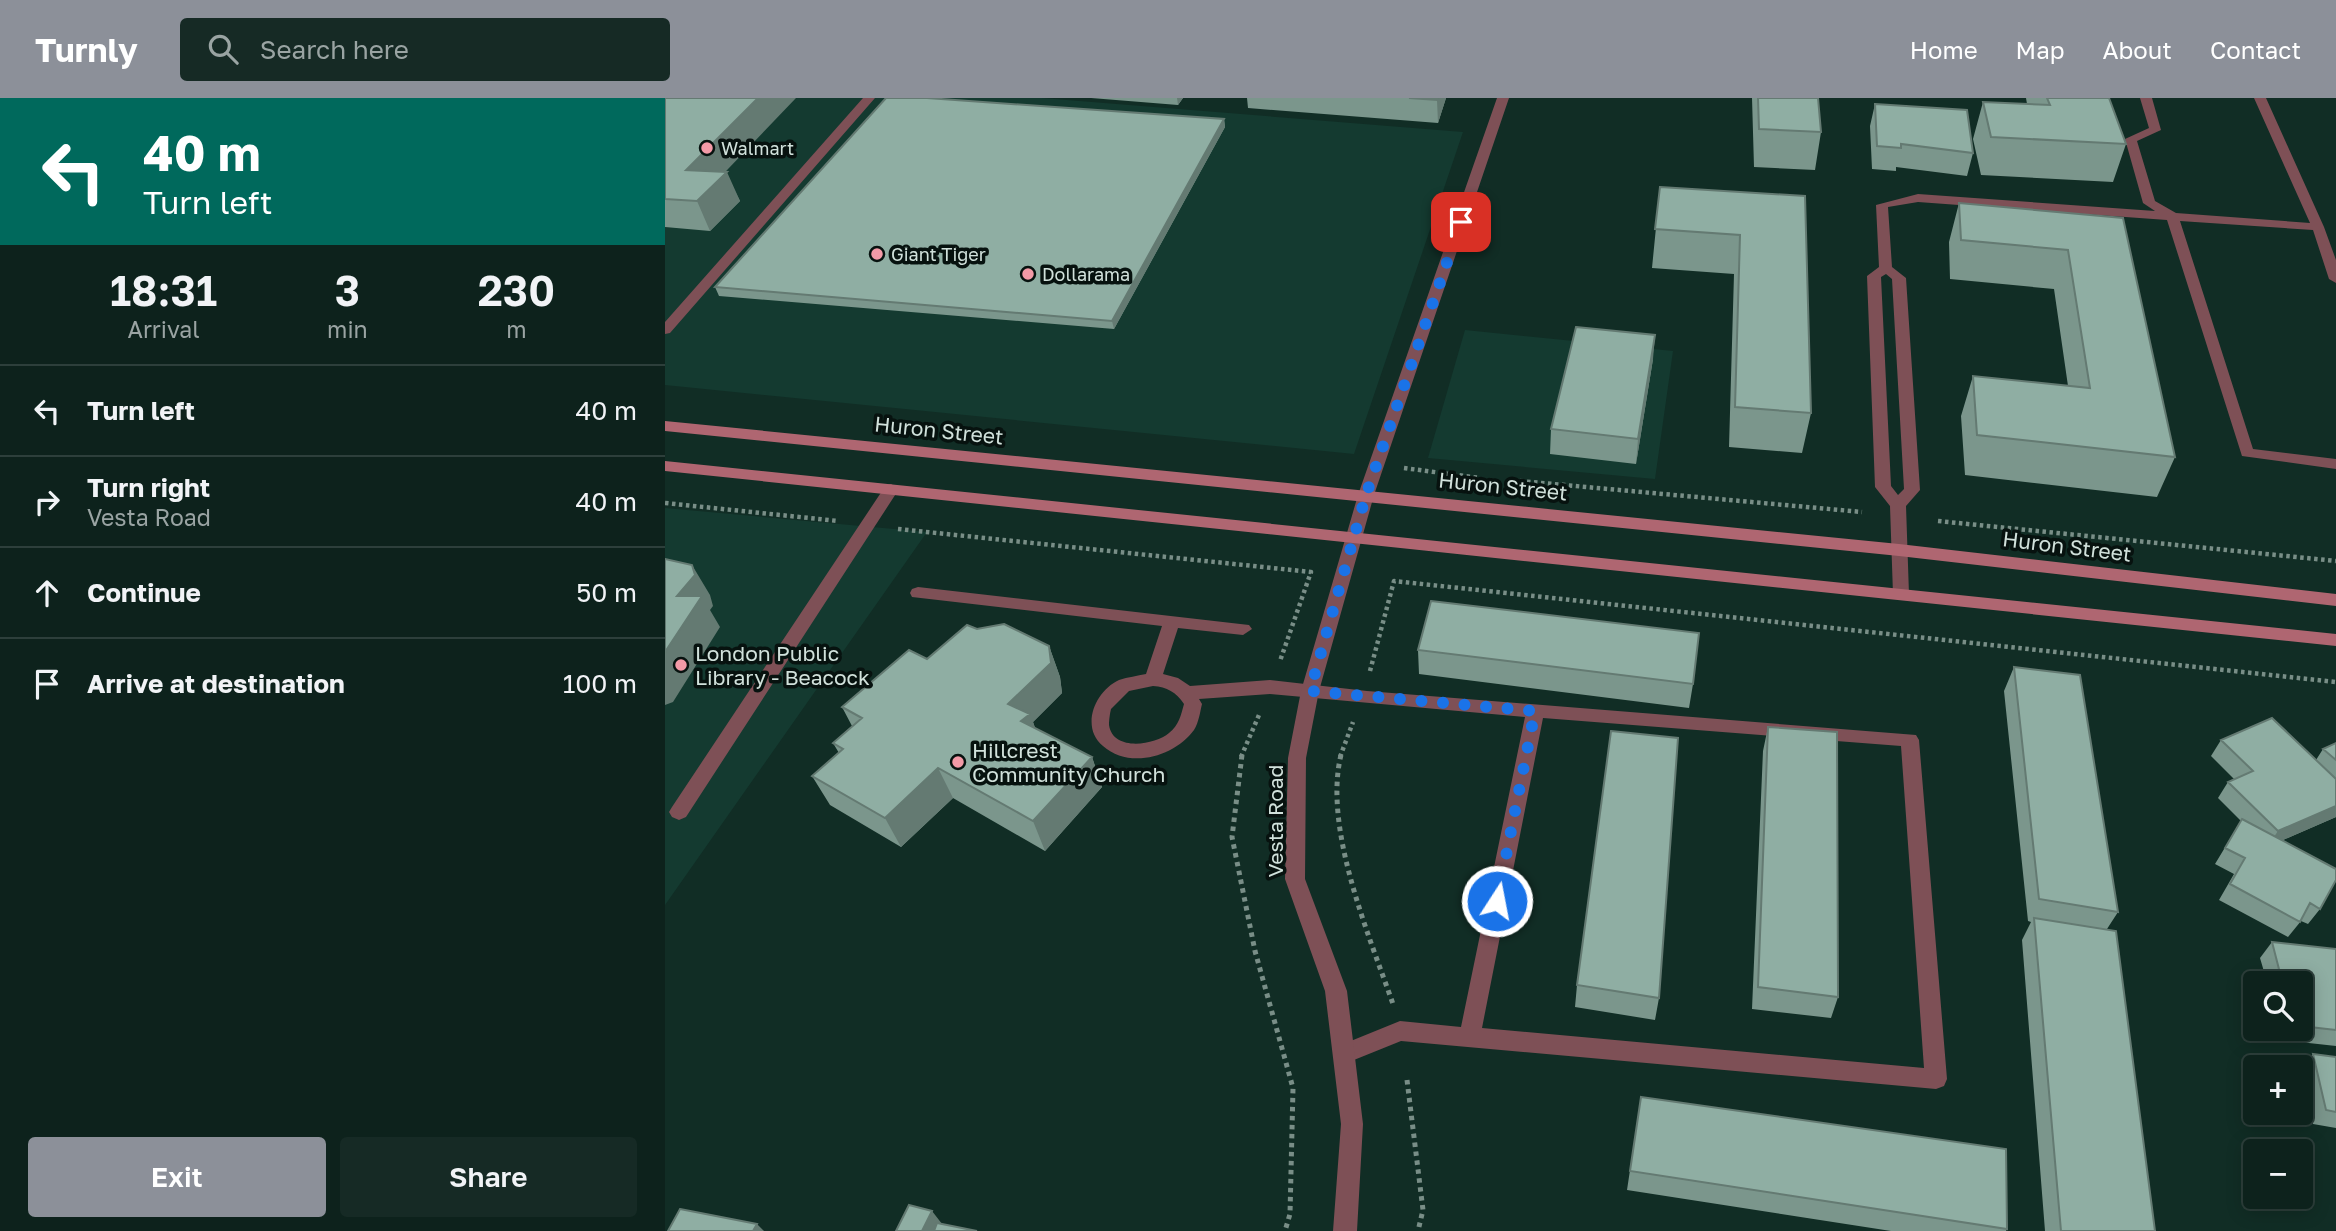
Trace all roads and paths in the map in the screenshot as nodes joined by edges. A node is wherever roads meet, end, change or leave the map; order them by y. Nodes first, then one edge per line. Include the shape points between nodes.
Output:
1 (869, 98) edge
2 (1503, 98) edge
3 (2145, 98) edge
4 (2260, 98) edge
5 (2172, 216) junction
6 (2318, 227) junction
7 (1886, 268) junction
8 (2336, 279) edge
9 (665, 330) edge
10 (665, 426) edge
11 (2336, 464) edge
12 (665, 466) edge
13 (1400, 468) dead end
14 (1480, 478) dead end
15 (1520, 481) dead end
16 (891, 489) junction
17 (1366, 495) junction
18 (665, 503) edge
19 (1898, 505) junction
20 (1862, 512) dead end
21 (1938, 521) dead end
22 (850, 523) dead end
23 (897, 529) dead end
24 (1356, 537) junction
25 (1899, 550) junction
26 (2336, 561) edge
27 (918, 593) dead end
28 (1901, 594) junction
29 (2336, 600) edge
30 (1172, 621) junction
31 (1243, 629) dead end
32 (2336, 640) edge
33 (1369, 675) dead end
34 (1153, 679) junction
35 (2336, 682) edge
36 (1270, 687) junction
37 (1310, 691) junction
38 (1188, 693) junction
39 (1535, 711) junction
40 (1354, 719) dead end
41 (679, 812) dead end
42 (1394, 1005) dead end
43 (1469, 1037) junction
44 (1344, 1054) junction
45 (1407, 1080) dead end
46 (1285, 1231) edge
47 (1345, 1231) edge
48 (1418, 1231) edge

1 - 9 street
2 - 17 street, Vesta Road
3 - 5 street via 2155,130 2131,139 2149,203
4 - 6 street
5 - 6 street
5 - 7 street via 1918,198 1882,205
5 - 11 street via 2247,453
6 - 8 street
7 - 19 street via 1874,276 1882,474 1883,487
7 - 19 street via 1899,278 1912,490
10 - 17 main road, Huron Street
12 - 16 main road
13 - 14 path
15 - 20 path
16 - 24 main road
16 - 41 street
17 - 24 street, Vesta Road
17 - 25 main road, Huron Street
18 - 22 path
19 - 25 street
21 - 26 path
23 - 36 path via 1311,572
24 - 28 main road
24 - 37 street, Vesta Road
25 - 28 street
25 - 29 main road, Huron Street
27 - 30 street
28 - 32 main road
30 - 31 street
30 - 34 street
33 - 35 path via 1394,581
34 - 38 street via 1168,680
34 - 38 street via 1123,686 1102,706 1099,729 1117,747 1147,750 1177,738 1193,716
36 - 37 street
36 - 38 street
36 - 46 path via 1240,759 1232,837 1255,951 1293,1088 1290,1214
37 - 39 street
37 - 44 street, Vesta Road via 1297,758 1294,879 1336,991
39 - 43 street
39 - 43 street via 1910,740 1935,1079
40 - 42 path via 1339,761 1340,830 1354,891
43 - 44 street via 1400,1031
44 - 47 street, Vesta Road via 1352,1124
45 - 48 path via 1423,1210

